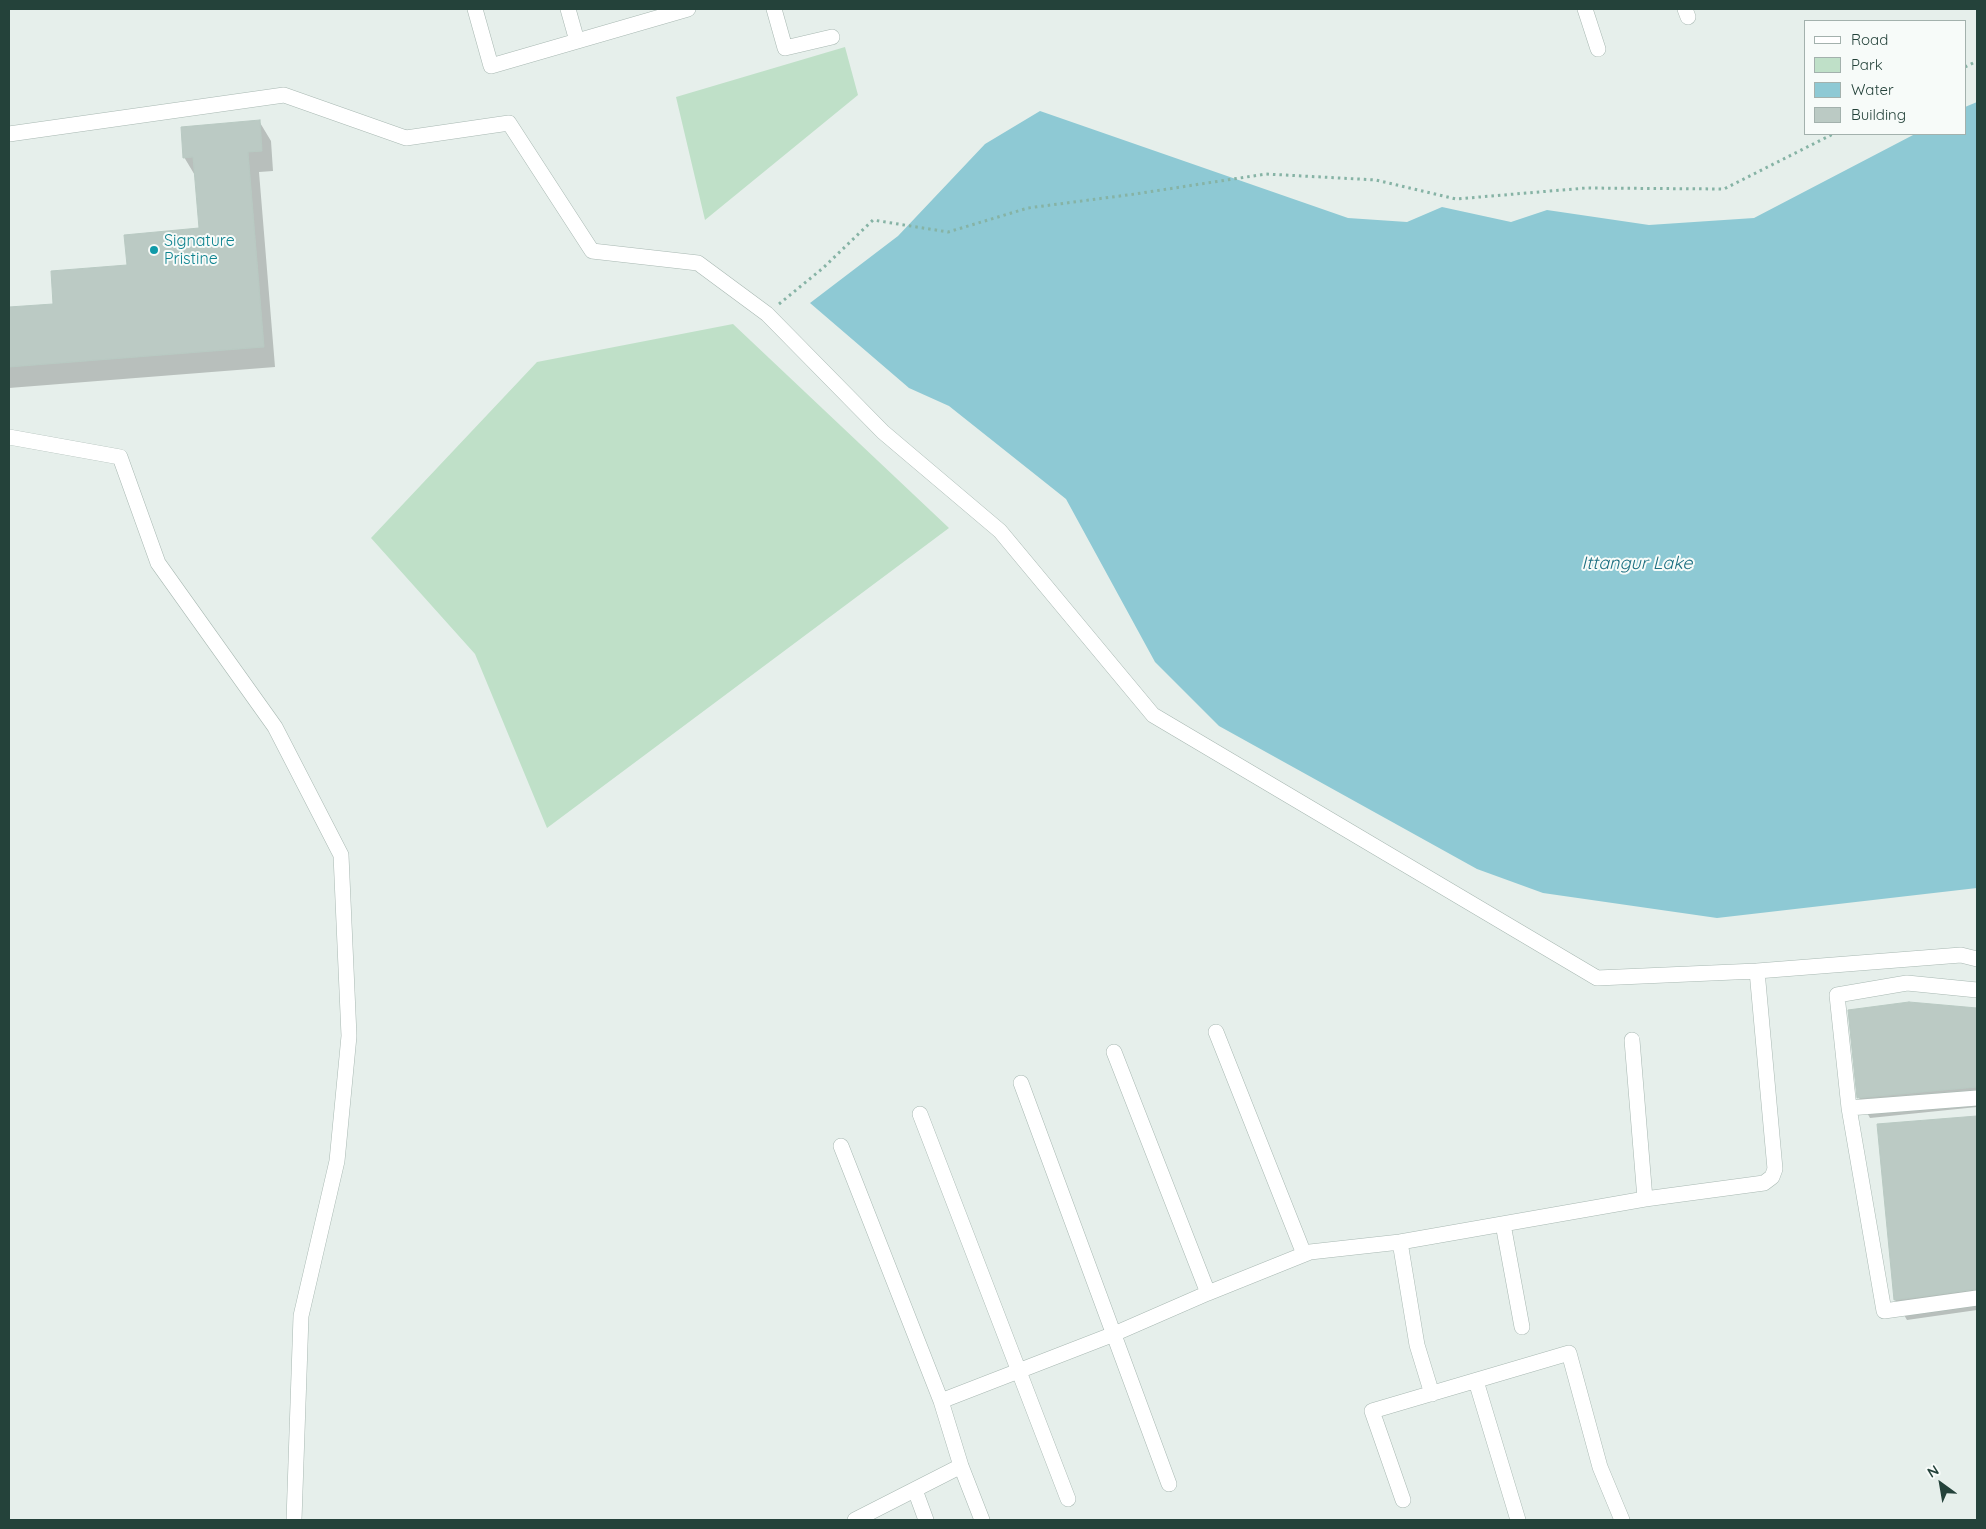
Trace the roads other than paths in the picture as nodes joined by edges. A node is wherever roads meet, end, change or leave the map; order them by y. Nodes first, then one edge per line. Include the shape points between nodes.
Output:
1 (475, 9) edge
2 (568, 9) edge
3 (774, 9) edge
4 (1585, 9) edge
5 (679, 10) edge
6 (832, 37) dead end
7 (577, 41) junction
8 (1598, 49) dead end
9 (9, 134) edge
10 (9, 437) edge
11 (1977, 960) edge
12 (1756, 971) junction
13 (1977, 990) edge
14 (1216, 1032) dead end
15 (1632, 1040) dead end
16 (1114, 1052) dead end
17 (1021, 1083) dead end
18 (1977, 1098) edge
19 (1850, 1108) junction
20 (920, 1114) dead end
21 (840, 1146) dead end
22 (1645, 1199) junction
23 (1503, 1224) junction
24 (1400, 1242) junction
25 (1304, 1254) junction
26 (1208, 1293) junction
27 (1977, 1298) edge
28 (1522, 1327) dead end
29 (1114, 1334) junction
30 (1019, 1373) junction
31 (1476, 1381) junction
32 (1432, 1394) junction
33 (941, 1401) junction
34 (961, 1466) junction
35 (1168, 1484) dead end
36 (915, 1490) junction
37 (1068, 1499) dead end
38 (1403, 1500) dead end
39 (294, 1520) edge
40 (855, 1520) edge
41 (926, 1520) edge
42 (982, 1520) edge
43 (1518, 1520) edge
44 (1622, 1520) edge

1 - 7 street via 492,66
2 - 7 street
3 - 6 street via 785,48
4 - 8 street
5 - 7 street
9 - 12 street via 284,95 406,138 509,123 592,251 698,263 767,314 883,432 1000,531 1153,715 1597,978
10 - 39 street via 120,457 158,563 275,727 340,855 349,1036 337,1161 301,1316
11 - 12 street via 1961,955
12 - 22 street via 1775,1169 1772,1177 1764,1183
13 - 19 street via 1907,983 1837,995
14 - 25 street
15 - 22 street
16 - 26 street
17 - 29 street
18 - 19 street
19 - 27 street via 1884,1311
20 - 30 street
21 - 33 street
22 - 23 street
23 - 24 street
23 - 28 street
24 - 25 street
24 - 32 street via 1417,1345
25 - 26 street
26 - 29 street
29 - 30 street
29 - 35 street
30 - 33 street
30 - 37 street
31 - 32 street
31 - 43 street
31 - 44 street via 1569,1353 1600,1467
32 - 38 street via 1372,1411
33 - 34 street
34 - 36 street
34 - 42 street
36 - 40 street
36 - 41 street

